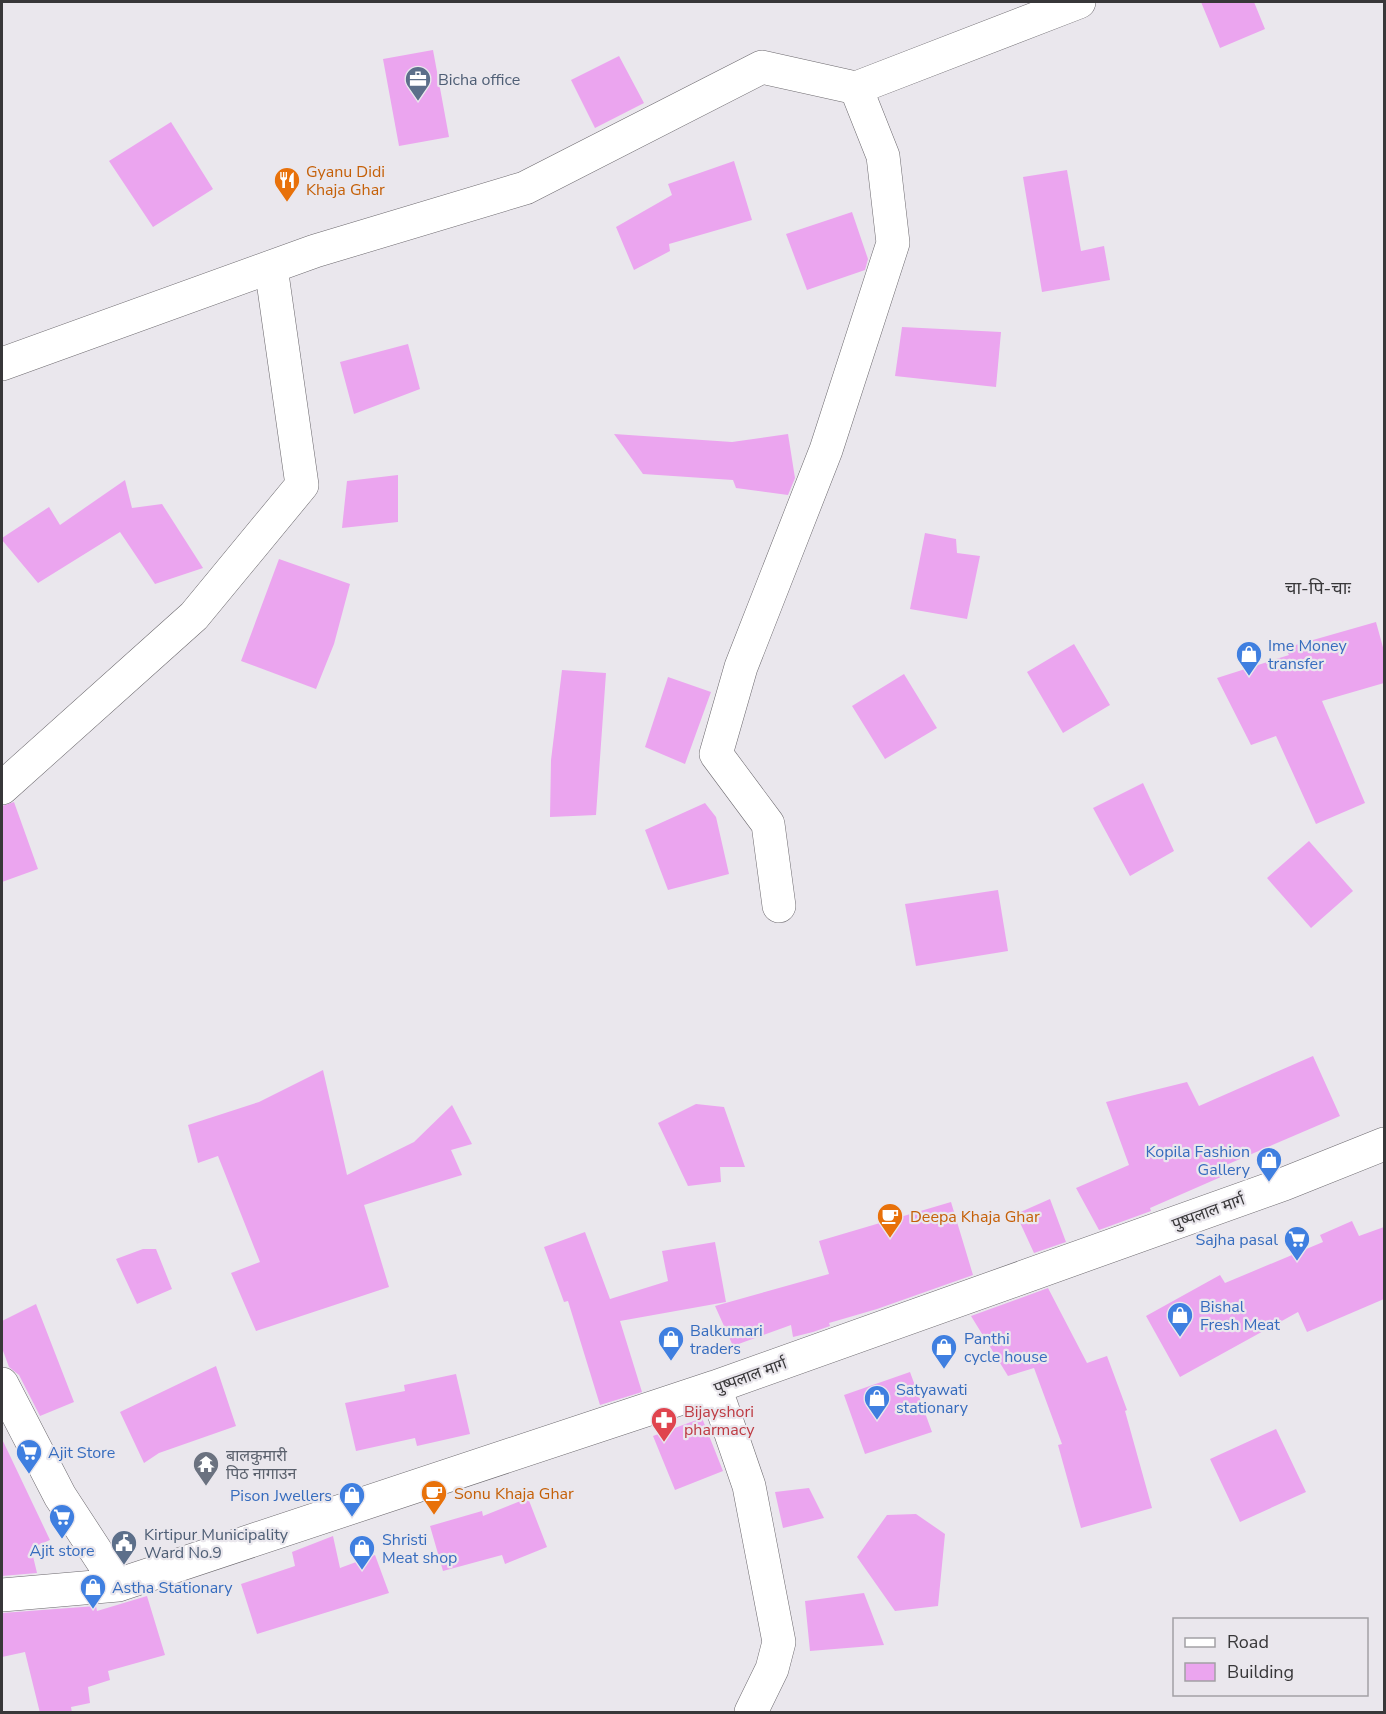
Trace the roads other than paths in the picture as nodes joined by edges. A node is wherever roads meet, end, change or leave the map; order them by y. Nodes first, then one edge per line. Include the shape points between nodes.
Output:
1 (1079, 2) edge
2 (856, 87) junction
3 (271, 267) junction
4 (2, 364) edge
5 (2, 788) edge
6 (779, 906) dead end
7 (1384, 1144) edge
8 (2, 1383) edge
9 (714, 1388) junction
10 (118, 1584) junction
11 (2, 1595) edge
12 (751, 1713) edge

1 - 2 street
2 - 3 street via 762,67 525,188
2 - 6 street via 883,156 893,243 826,450 741,667 716,754 768,824
3 - 4 street
3 - 5 street via 302,485 194,616
7 - 9 street, पुष्पलाल मार्ग via 1284,1184
8 - 10 street via 60,1496
9 - 10 street, पुष्पलाल मार्ग
9 - 12 street via 749,1486 779,1642 772,1669
10 - 11 street, पुष्पलाल मार्ग

